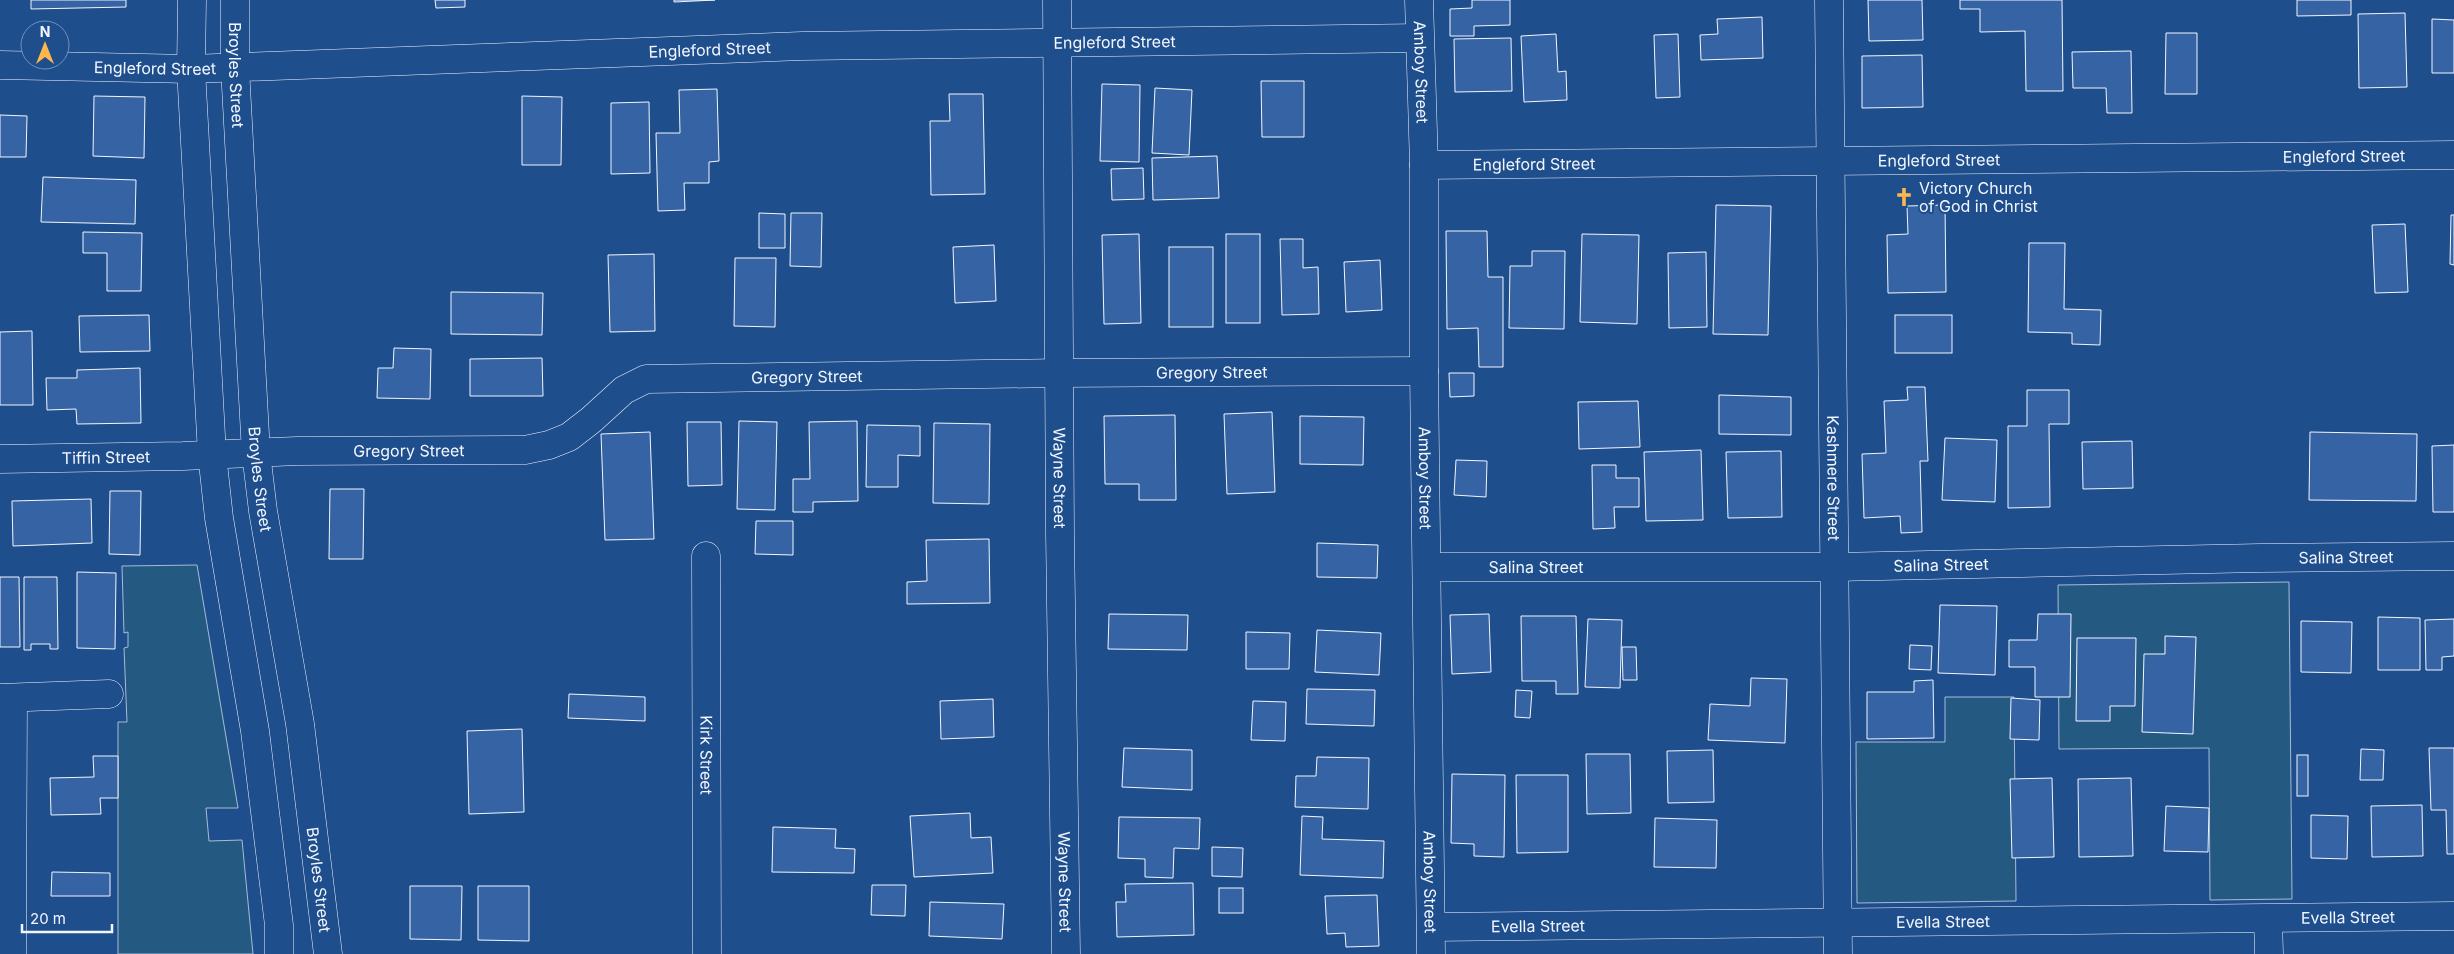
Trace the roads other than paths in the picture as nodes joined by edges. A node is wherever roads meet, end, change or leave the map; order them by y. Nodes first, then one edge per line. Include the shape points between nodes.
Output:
1 (192, 0) edge
2 (235, 0) edge
3 (1057, 0) edge
4 (1419, 0) edge
5 (1829, 0) edge
6 (1419, 38) junction
7 (1058, 41) junction
8 (0, 65) edge
9 (235, 68) junction
10 (191, 69) junction
11 (2454, 155) edge
12 (1830, 161) junction
13 (1424, 165) junction
14 (1424, 371) junction
15 (1060, 373) junction
16 (256, 452) junction
17 (212, 454) junction
18 (0, 459) edge
19 (706, 556) dead end
20 (2454, 556) edge
21 (1428, 567) junction
22 (1835, 567) junction
23 (109, 694) dead end
24 (6, 698) edge
25 (2454, 916) edge
26 (2268, 919) junction
27 (1837, 922) junction
28 (1432, 926) junction
29 (12, 954) edge
30 (280, 954) edge
31 (328, 954) edge
32 (707, 954) edge
33 (1066, 954) edge
34 (1431, 954) edge
35 (1838, 954) edge
36 (2269, 954) edge

1 - 10 street
2 - 9 street, Broyles Street
3 - 7 street, Wayne Street
4 - 6 street, Amboy Street
5 - 12 street, Kashmere Street
6 - 7 street, Engleford Street
6 - 13 street, Amboy Street
7 - 9 street, Engleford Street via 802,46
7 - 15 street, Wayne Street
8 - 10 street, Engleford Street
9 - 10 street, Engleford Street
9 - 16 street, Broyles Street
10 - 17 street
11 - 12 street, Engleford Street
12 - 13 street, Engleford Street
12 - 22 street, Kashmere Street
13 - 14 street, Amboy Street
14 - 15 street, Gregory Street
14 - 21 street, Amboy Street
15 - 16 street, Gregory Street via 646,379 624,390 569,437 525,450
15 - 33 street, Wayne Street
16 - 17 street, Gregory Street
16 - 31 street, Broyles Street via 263,511 300,724
17 - 18 street, Tiffin Street
17 - 30 street via 219,518 256,731
19 - 32 street, Kirk Street
20 - 22 street, Salina Street
21 - 22 street, Salina Street
21 - 28 street, Amboy Street
22 - 27 street, Kashmere Street
23 - 24 street
24 - 29 street
25 - 26 street, Evella Street
26 - 27 street, Evella Street
26 - 36 street
27 - 28 street, Evella Street
27 - 35 street, Kashmere Street
28 - 34 street, Amboy Street

